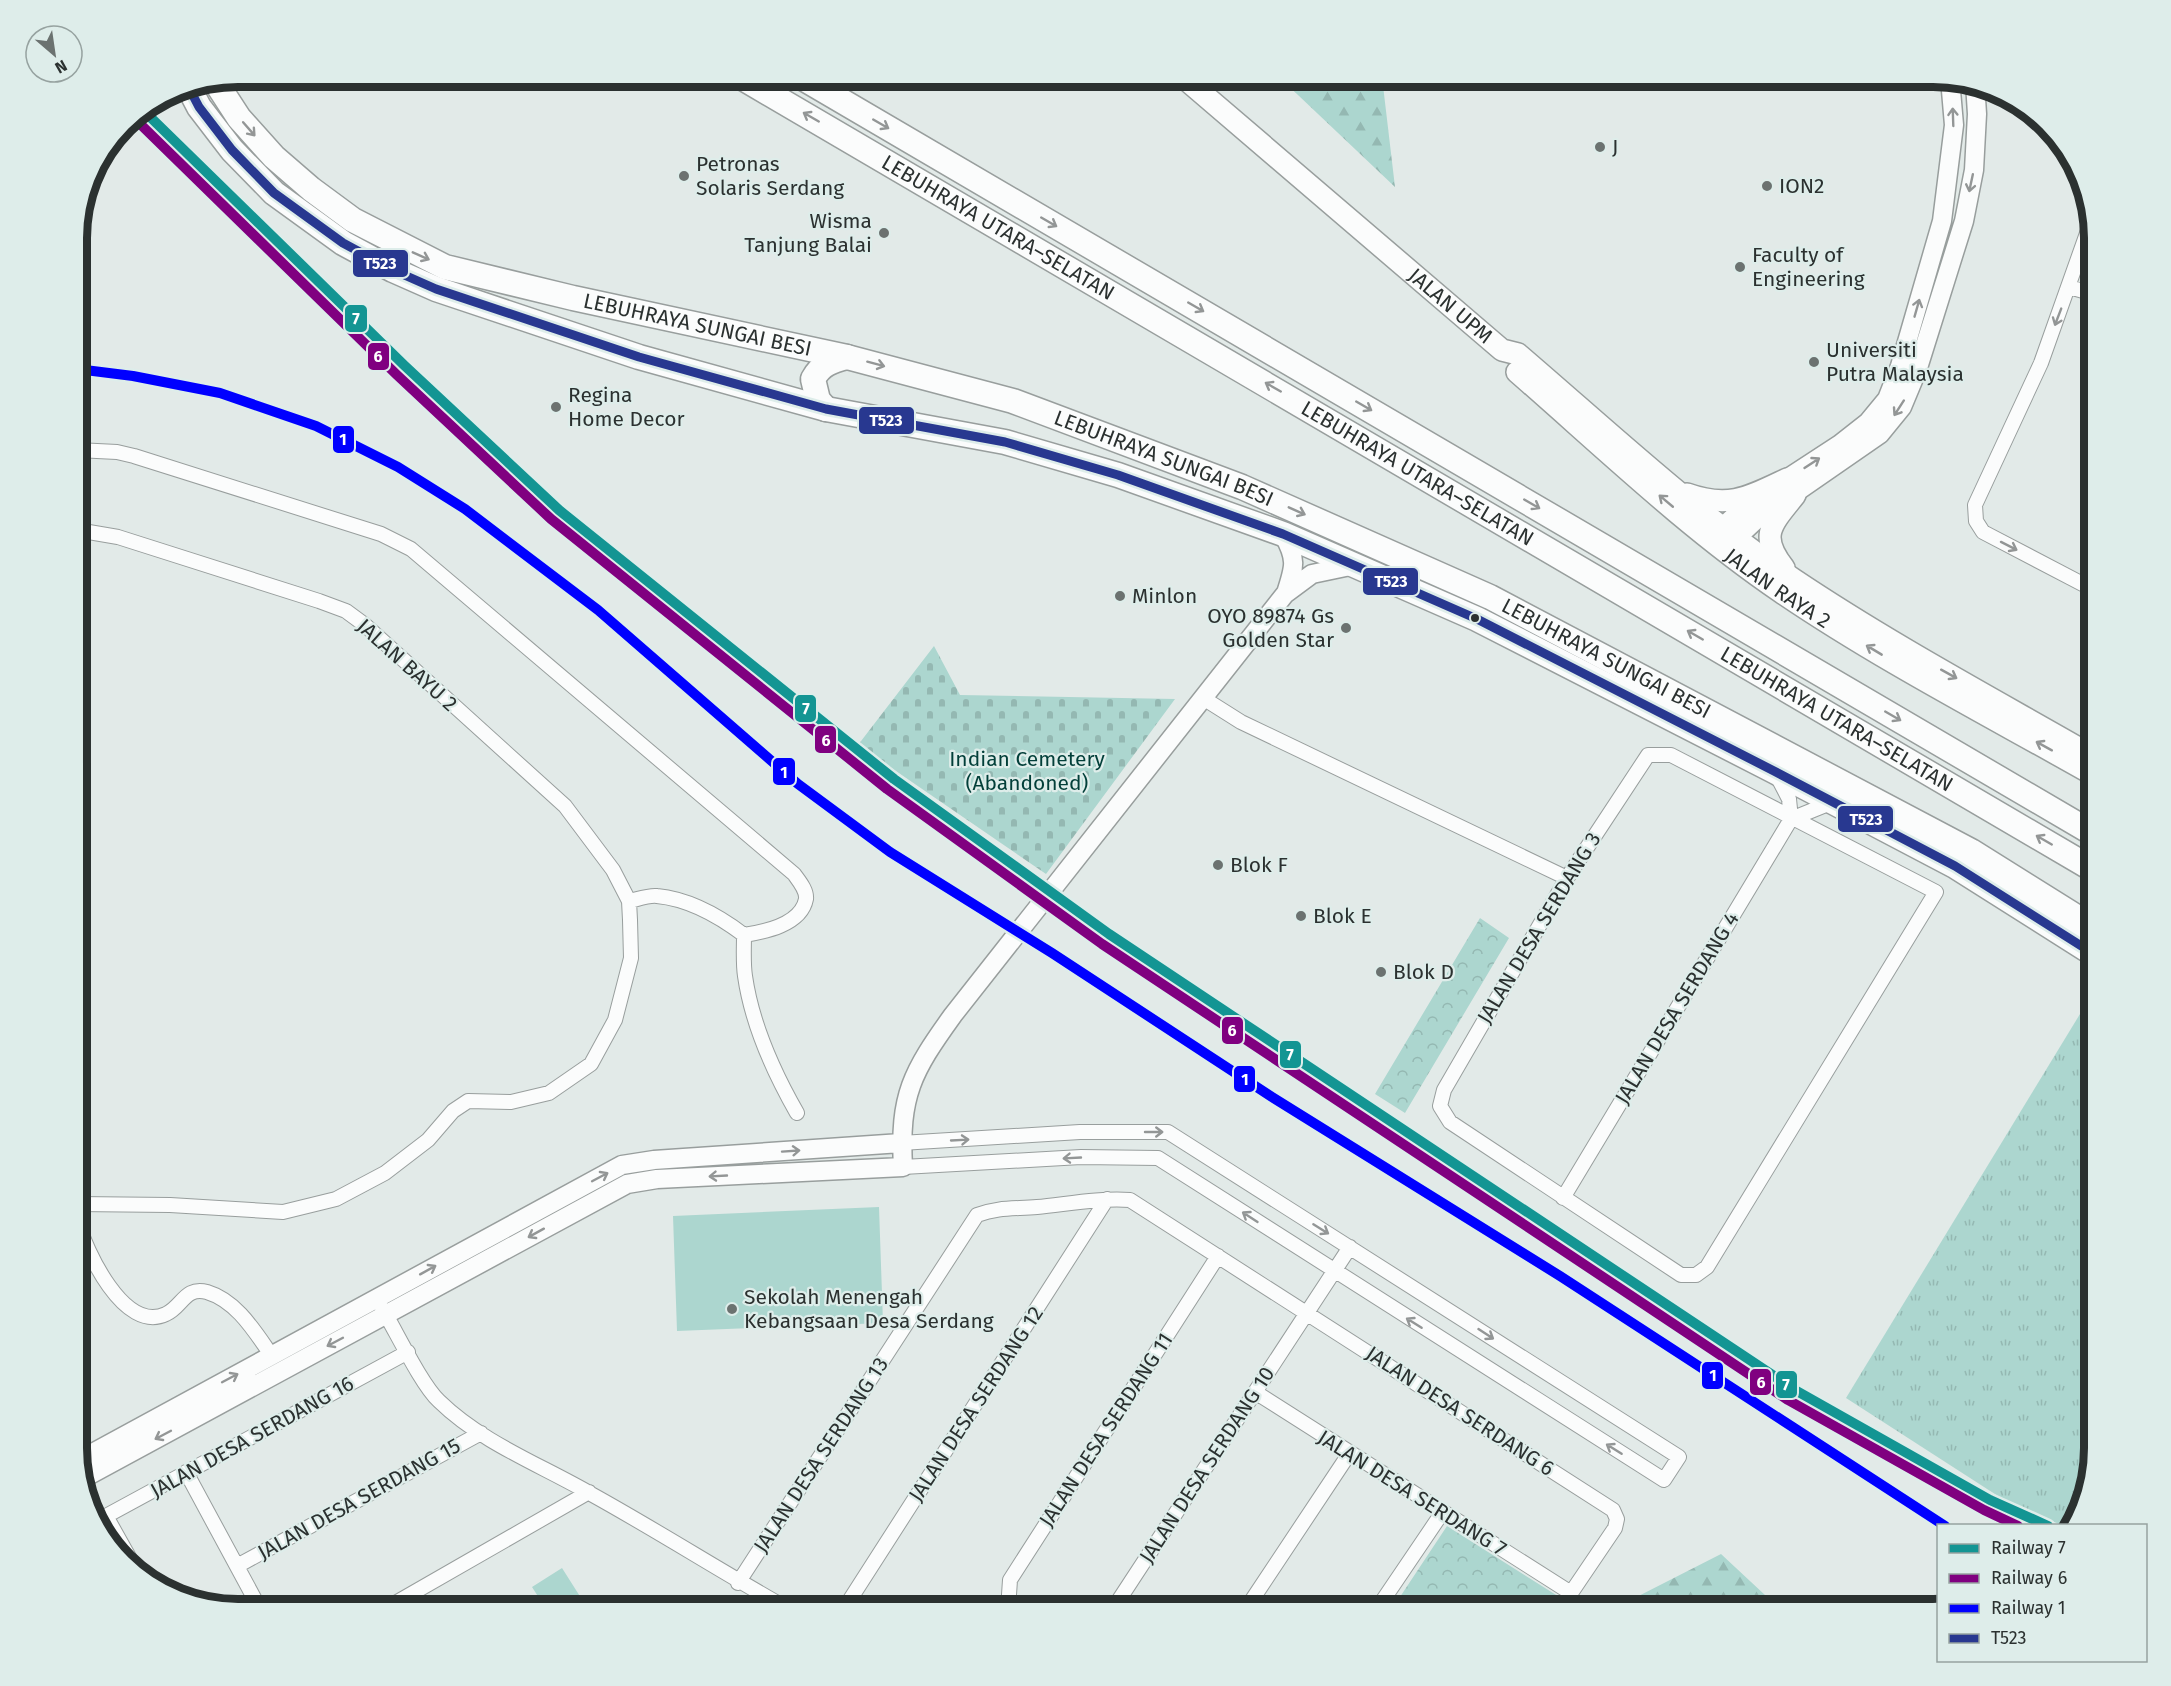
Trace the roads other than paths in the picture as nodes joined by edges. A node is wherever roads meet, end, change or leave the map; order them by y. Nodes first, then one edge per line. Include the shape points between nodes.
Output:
1 (760, 87) edge
2 (820, 87) edge
3 (1196, 87) edge
4 (220, 88) edge
5 (1951, 88) edge
6 (1976, 93) edge
7 (193, 94) edge
8 (2084, 243) edge
9 (2069, 287) junction
10 (2084, 291) edge
11 (1502, 350) junction
12 (847, 357) junction
13 (826, 409) junction
14 (87, 450) edge
15 (1791, 487) junction
16 (1678, 491) junction
17 (87, 532) edge
18 (1283, 534) junction
19 (1723, 539) junction
20 (1356, 565) junction
21 (1792, 578) junction
22 (2084, 585) edge
23 (1285, 594) junction
24 (1203, 698) junction
25 (2084, 751) edge
26 (2084, 769) edge
27 (1774, 771) junction
28 (1833, 802) junction
29 (1791, 819) junction
30 (2084, 828) edge
31 (2084, 864) edge
32 (1567, 878) junction
33 (629, 901) junction
34 (2084, 922) edge
35 (744, 935) junction
36 (2084, 948) edge
37 (797, 1113) dead end
38 (901, 1143) junction
39 (903, 1167) junction
40 (1563, 1198) junction
41 (1107, 1199) junction
42 (1130, 1200) joint
43 (87, 1204) edge
44 (87, 1245) edge
45 (1350, 1247) junction
46 (1218, 1256) junction
47 (1333, 1272) junction
48 (377, 1298) junction
49 (387, 1315) junction
50 (1304, 1316) junction
51 (408, 1352) junction
52 (272, 1356) junction
53 (1255, 1392) junction
54 (481, 1433) junction
55 (1349, 1454) junction
56 (87, 1460) edge
57 (87, 1460) edge
58 (186, 1472) junction
59 (589, 1492) junction
60 (1442, 1513) junction
61 (104, 1517) edge
62 (237, 1566) junction
63 (738, 1583) junction
64 (1571, 1593) joint
65 (255, 1599) edge
66 (404, 1599) edge
67 (768, 1599) edge
68 (851, 1599) edge
69 (1009, 1599) edge
70 (1120, 1599) edge
71 (1253, 1599) edge
72 (1384, 1599) edge

31 -> 1 highway, LEBUHRAYA UTARA–SELATAN
2 -> 30 highway, LEBUHRAYA UTARA–SELATAN
3 - 11 main road, JALAN UPM
4 -> 12 highway, LEBUHRAYA SUNGAI BESI via 239,118 310,189 353,220 445,267
15 -> 5 street via 1868,422 1887,399 1942,221 1954,125
6 -> 15 street via 1974,170 1964,221 1902,407 1880,434
7 - 13 highway, LEBUHRAYA SUNGAI BESI via 232,150 274,193 343,243 393,270 436,290 639,357
8 - 9 street
9 - 10 street
9 -> 22 street via 2041,363 1975,505 1975,513 1983,532
11 - 16 main road, JALAN UPM via 1518,354
19 -> 11 main road, JALAN RAYA 2 via 1508,365
12 - 13 highway via 827,363 813,379 818,400
12 -> 34 highway, LEBUHRAYA SUNGAI BESI via 1014,401 1131,443 1242,486 1490,597 1971,851
13 - 18 highway, LEBUHRAYA SUNGAI BESI via 1005,442 1118,475
14 - 35 street via 134,456 381,534 411,549 794,874 806,898 801,910 766,932
15 - 16 main road via 1726,502 1706,501
15 - 19 street via 1745,506
15 - 21 main road via 1768,538 1774,554
16 - 19 main road, JALAN UPM
17 - 33 street, JALAN BAYU 2 via 118,537 346,611 565,806 598,847
18 - 20 highway, LEBUHRAYA SUNGAI BESI
18 - 23 street via 1293,552 1294,565
19 - 21 main road, JALAN RAYA 2
26 -> 19 main road, JALAN RAYA 2 via 1881,655 1780,592
20 - 23 street via 1312,574
20 - 27 highway, LEBUHRAYA SUNGAI BESI via 1477,620
21 -> 25 main road, JALAN RAYA 2 via 1889,641
23 - 24 street
24 - 32 street via 1241,722
24 - 38 street via 996,958 922,1059 902,1115
27 - 28 highway, LEBUHRAYA SUNGAI BESI
27 - 29 street via 1789,799
28 - 29 street
28 - 36 highway, LEBUHRAYA SUNGAI BESI via 1955,866
29 - 32 street, JALAN DESA SERDANG 3 via 1671,755 1648,755
29 - 40 street, JALAN DESA SERDANG 4
29 - 40 street via 1936,892 1707,1267 1696,1275 1681,1275
32 - 40 street, JALAN DESA SERDANG 3 via 1444,1090 1440,1106 1450,1122
33 - 35 street via 655,895 686,903 722,918
33 - 43 street via 631,958 615,1020 591,1064 549,1093 511,1102 468,1101 453,1111 428,1140 385,1173 336,1199 283,1212 170,1204
35 - 37 street via 744,975 758,1030 771,1065
38 - 39 street
38 -> 45 street via 1080,1132 1168,1132
48 -> 38 street via 622,1165
47 -> 39 street via 1158,1158 1082,1157
39 -> 49 street via 657,1179 627,1184
41 - 42 street, JALAN DESA SERDANG 13
41 - 63 street, JALAN DESA SERDANG 13 via 996,1208 977,1215
41 - 68 street, JALAN DESA SERDANG 12
42 - 46 street, JALAN DESA SERDANG 6
44 - 52 street via 96,1267 127,1307 144,1316 157,1317 168,1314 188,1294 207,1292 244,1316
45 - 47 street, JALAN DESA SERDANG 10
45 -> 47 street via 1679,1457 1664,1480
46 - 50 street, JALAN DESA SERDANG 6
46 - 69 street, JALAN DESA SERDANG 11 via 1010,1580
47 - 50 street, JALAN DESA SERDANG 10
48 - 49 street
48 - 52 street
49 - 51 street
49 -> 56 street
50 - 53 street, JALAN DESA SERDANG 10
50 - 64 street, JALAN DESA SERDANG 6 via 1613,1510 1615,1528
51 - 54 street via 438,1401
51 - 58 street, JALAN DESA SERDANG 16
57 -> 52 street
53 - 55 street, JALAN DESA SERDANG 7
53 - 70 street, JALAN DESA SERDANG 10
54 - 59 street
54 - 62 street, JALAN DESA SERDANG 15
55 - 60 street, JALAN DESA SERDANG 7
55 - 71 street
58 - 61 street, JALAN DESA SERDANG 16
58 - 62 street
59 - 63 street
59 - 66 street
60 - 64 street, JALAN DESA SERDANG 7
60 - 72 street
62 - 65 street
63 - 67 street

